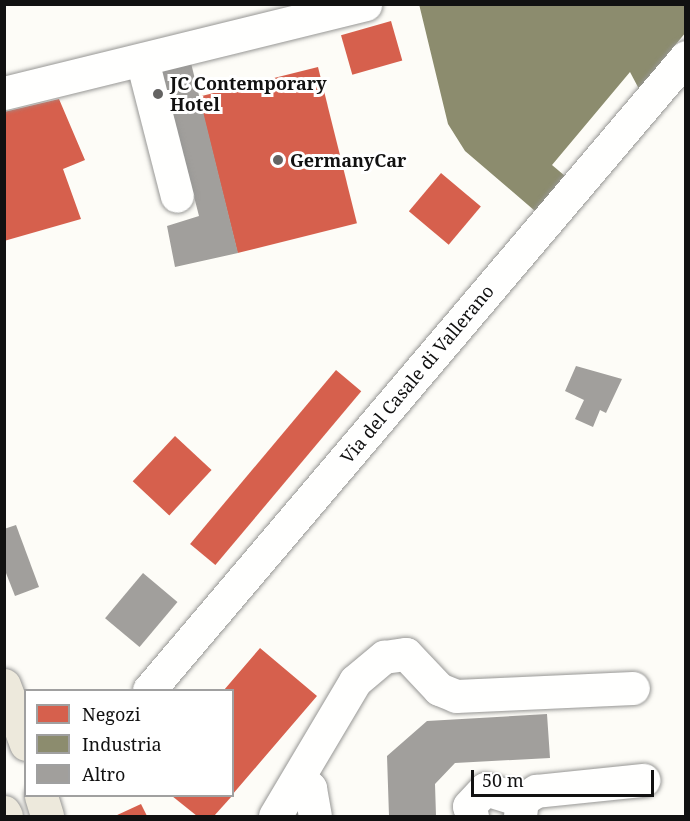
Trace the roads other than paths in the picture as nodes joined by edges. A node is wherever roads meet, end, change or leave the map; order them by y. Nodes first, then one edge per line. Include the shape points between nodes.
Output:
1 (365, 4) edge
2 (686, 57) edge
3 (142, 60) junction
4 (4, 93) edge
5 (177, 196) dead end
6 (4, 686) edge
7 (633, 688) dead end
8 (150, 689) edge
9 (24, 739) edge
10 (301, 780) junction
11 (643, 780) dead end
12 (521, 808) edge
13 (4, 812) edge
14 (6, 816) edge
15 (275, 816) edge
16 (315, 816) edge
17 (472, 816) edge

1 - 3 street
2 - 8 street, Via del Casale di Vallerano
3 - 4 street
3 - 5 street
6 - 9 main road
7 - 10 street via 456,696 439,689 406,654 384,657 355,681
10 - 15 street
10 - 16 street via 310,788
11 - 12 street via 536,791
12 - 17 street via 485,789 469,806
13 - 14 main road

